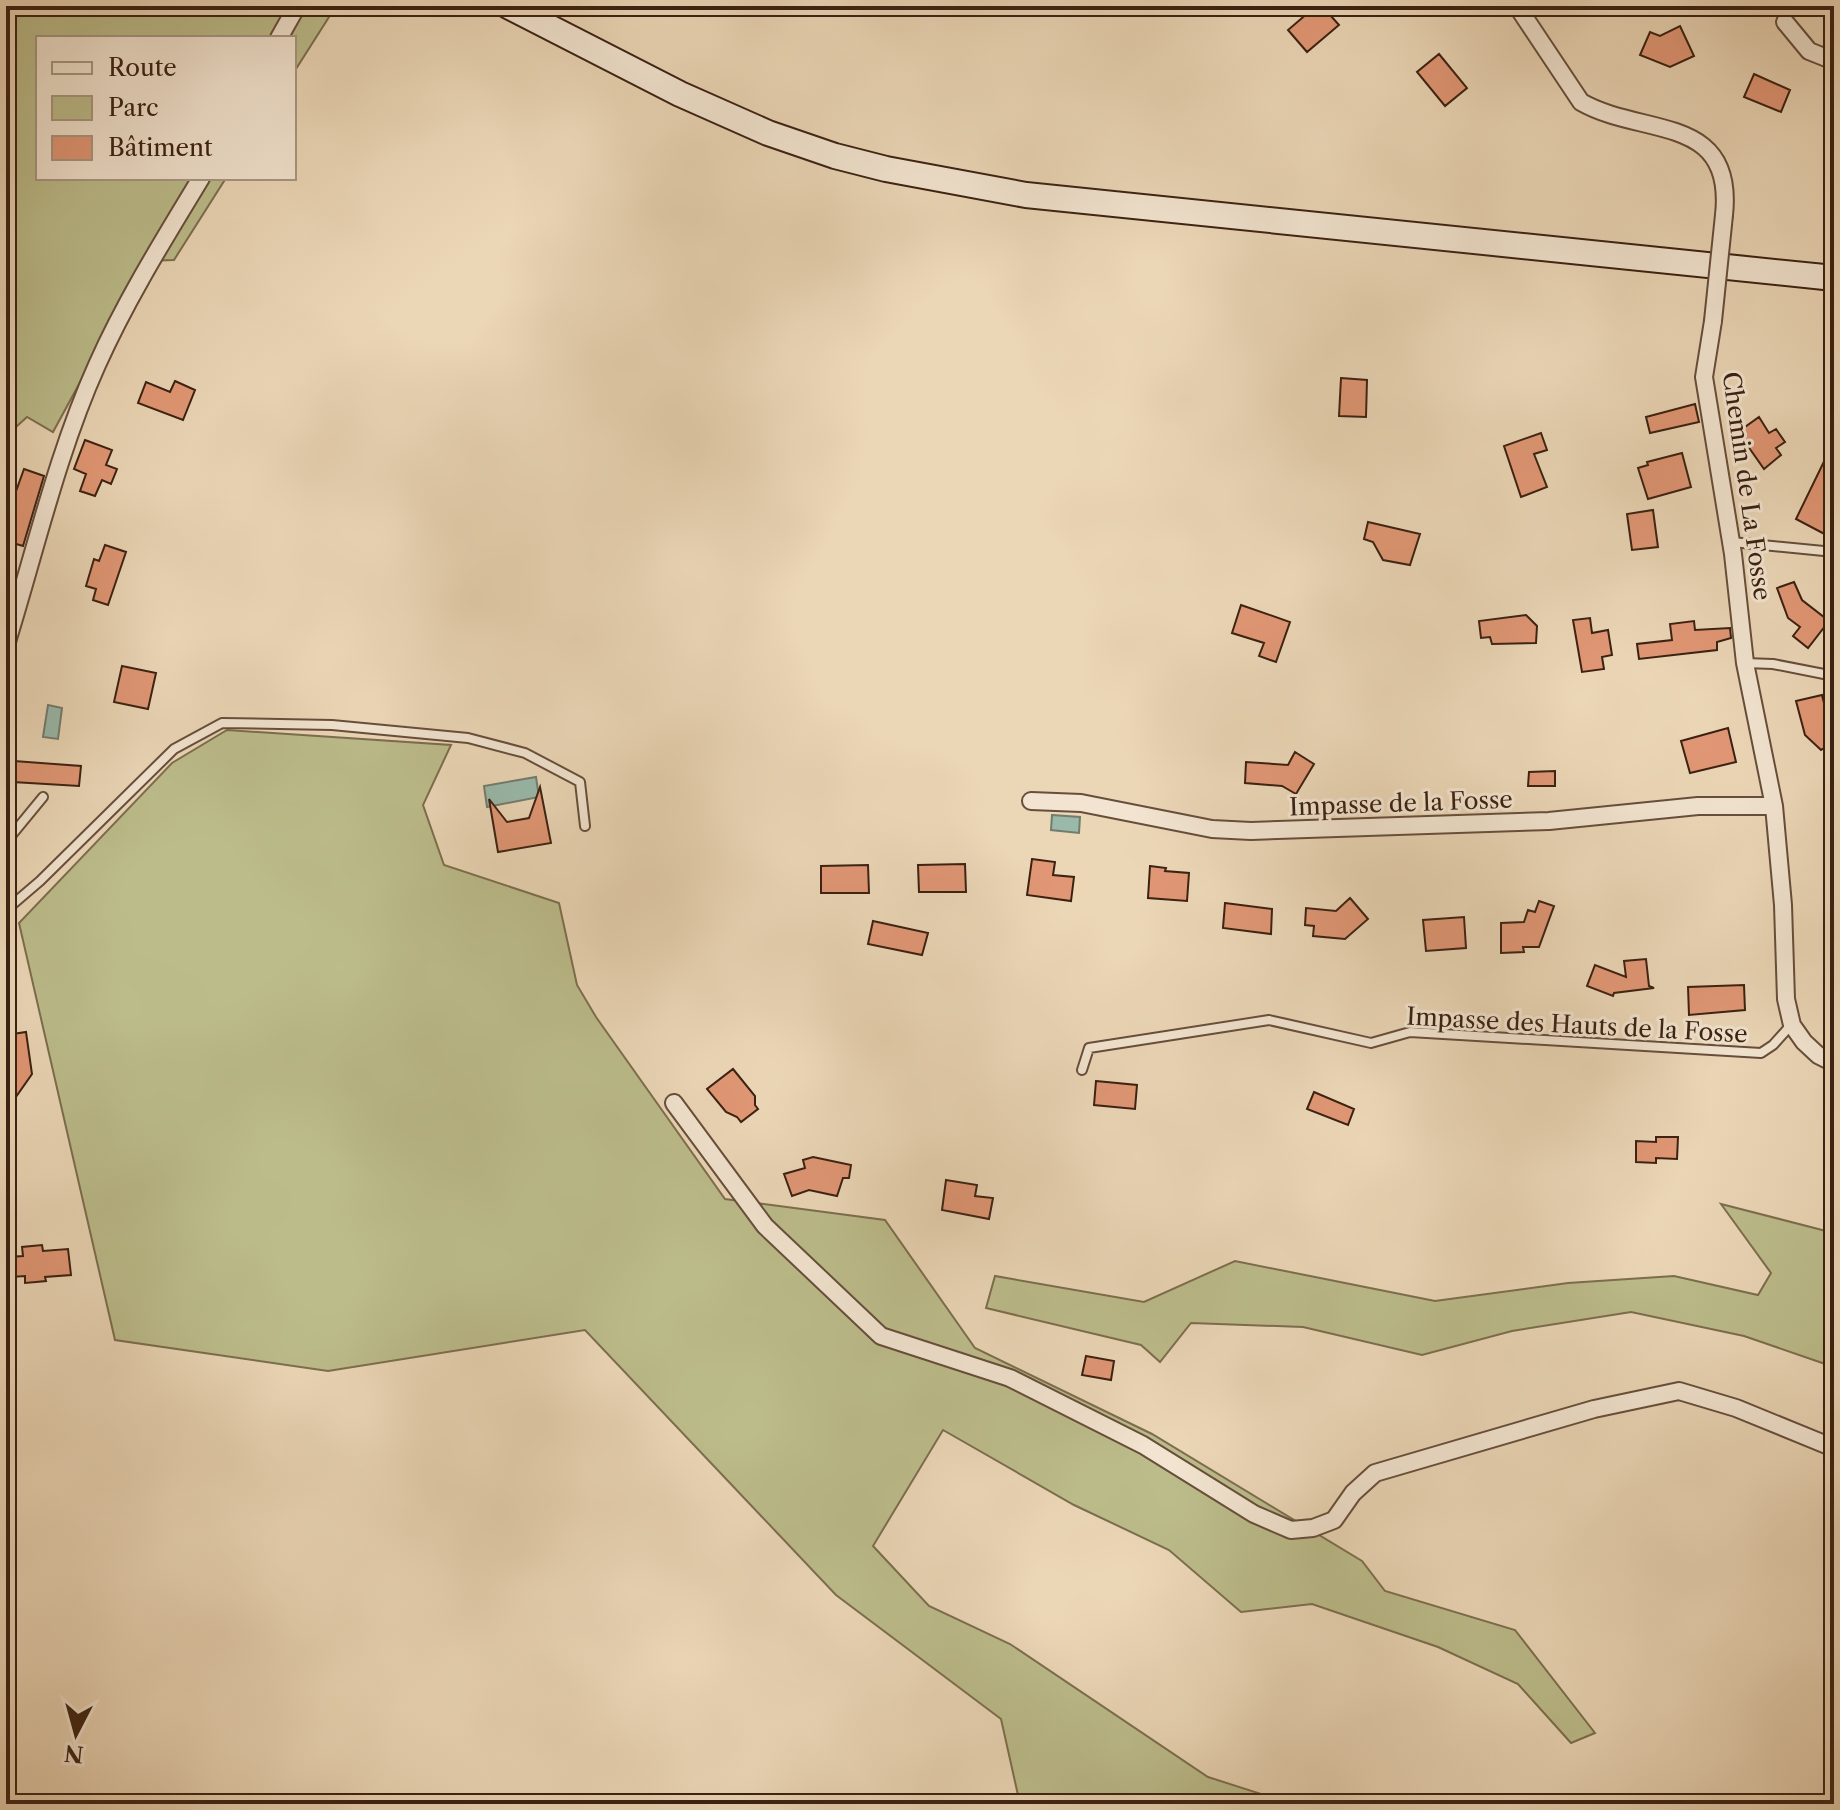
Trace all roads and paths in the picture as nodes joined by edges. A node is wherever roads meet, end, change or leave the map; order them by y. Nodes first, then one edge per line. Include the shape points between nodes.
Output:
1 (297, 6) edge
2 (508, 6) edge
3 (1517, 6) edge
4 (1785, 22) dead end
5 (280, 36) edge
6 (1834, 61) edge
7 (200, 180) edge
8 (1834, 278) edge
9 (1731, 542) junction
10 (1834, 552) edge
11 (6, 645) edge
12 (1745, 663) junction
13 (1834, 676) edge
14 (43, 797) dead end
15 (1031, 801) dead end
16 (1774, 806) junction
17 (585, 826) dead end
18 (6, 842) edge
19 (6, 910) edge
20 (1792, 1025) junction
21 (1834, 1063) edge
22 (1082, 1070) dead end
23 (674, 1103) dead end
24 (1834, 1448) edge

1 - 5 street
2 - 8 main road via 768,133 886,169 1026,195
3 - 9 street, Chemin de La Fosse, bridge via 1581,102 1696,140 1721,170 1726,192 1704,377
4 - 6 street via 1809,51
7 - 11 street via 97,365
9 - 10 lane
9 - 12 street, Chemin de La Fosse
12 - 13 lane
12 - 16 street, Chemin de La Fosse
14 - 18 lane
15 - 16 street, Impasse de la Fosse via 1081,803 1212,829 1251,831 1549,821 1698,806
16 - 20 street, Chemin de La Fosse
17 - 19 lane via 580,782 525,753 468,738 332,725 222,723 174,749
20 - 21 street via 1818,1055
20 - 22 lane, Impasse des Hauts de la Fosse via 1761,1053 1410,1032 1371,1043 1269,1020 1089,1048
23 - 24 street via 765,1226 881,1336 1010,1378 1143,1445 1254,1514 1291,1530 1334,1520 1375,1473 1594,1409 1679,1391

